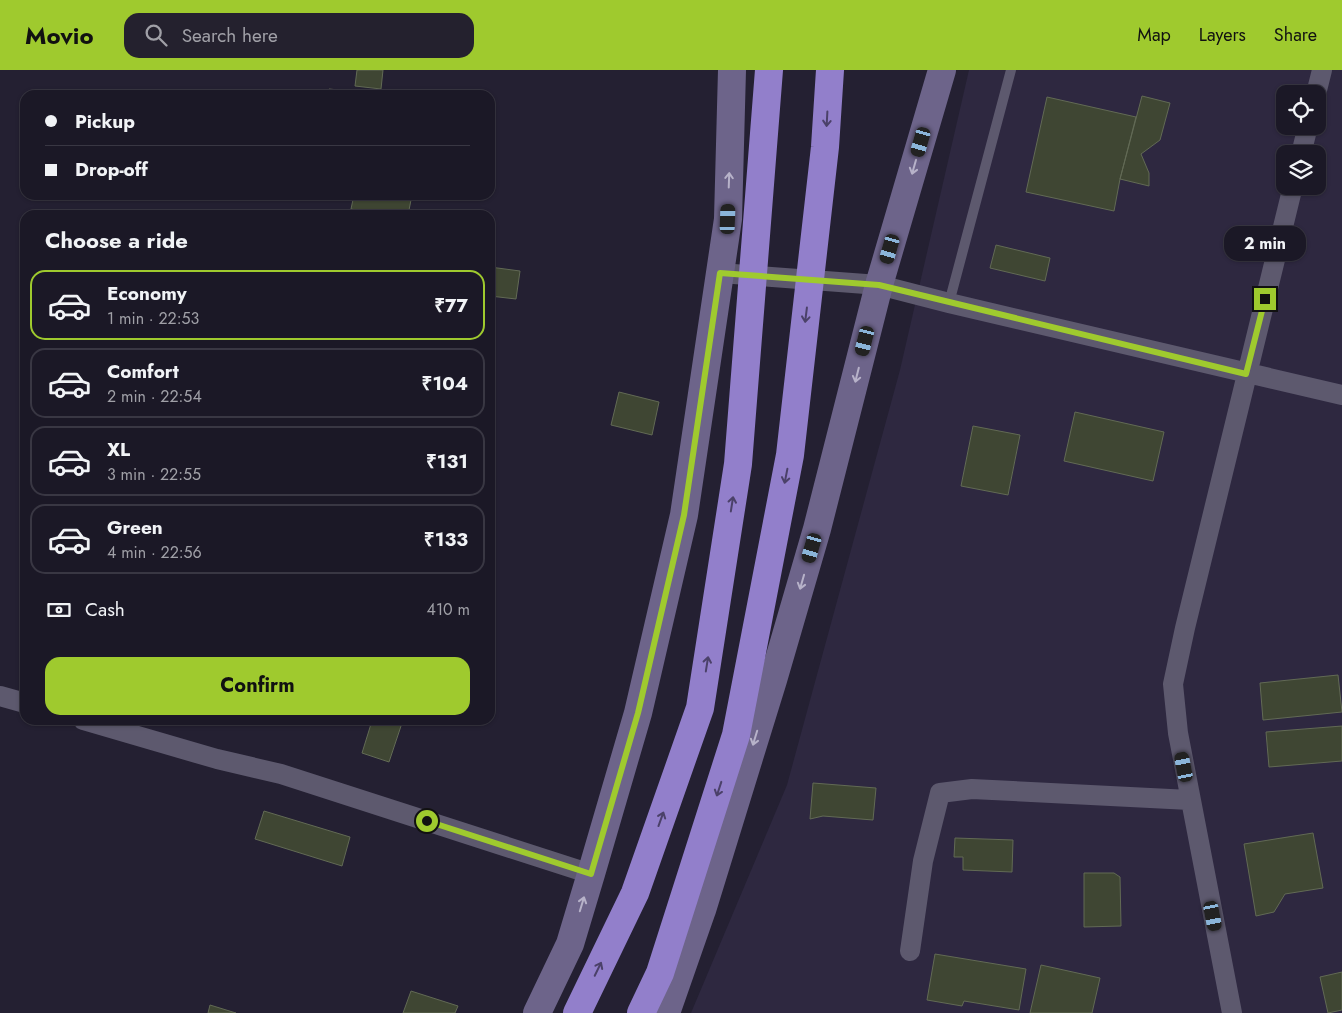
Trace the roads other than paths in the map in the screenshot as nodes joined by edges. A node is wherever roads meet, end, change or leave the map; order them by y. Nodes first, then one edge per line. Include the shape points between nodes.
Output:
1 (732, 70) edge
2 (769, 70) edge
3 (830, 70) edge
4 (942, 70) edge
5 (1012, 70) edge
6 (1322, 70) edge
7 (1318, 85) edge
8 (1291, 195) edge
9 (720, 273) junction
10 (879, 285) junction
11 (949, 303) junction
12 (1246, 374) junction
13 (1342, 395) edge
14 (0, 696) edge
15 (20, 702) edge
16 (100, 725) edge
17 (1190, 800) junction
18 (591, 874) junction
19 (910, 951) dead end
20 (537, 1013) edge
21 (577, 1013) edge
22 (641, 1013) edge
23 (666, 1013) edge
24 (1232, 1013) edge

9 -> 1 street via 728,219
21 -> 2 highway via 635,892 700,708 738,464
3 -> 22 highway via 826,147 790,455 736,735 660,973
4 -> 10 street
5 - 11 lane
6 - 7 street
8 - 12 street
9 - 10 street
9 - 18 street via 684,515 638,713
10 - 11 street
10 -> 23 street via 817,529 773,680 702,910
11 - 12 street
12 - 13 street
12 - 17 street via 1173,684
14 - 15 street
16 - 18 street via 281,774
17 - 19 street via 972,789 940,792 923,861
17 - 24 street
20 -> 18 street via 570,944

